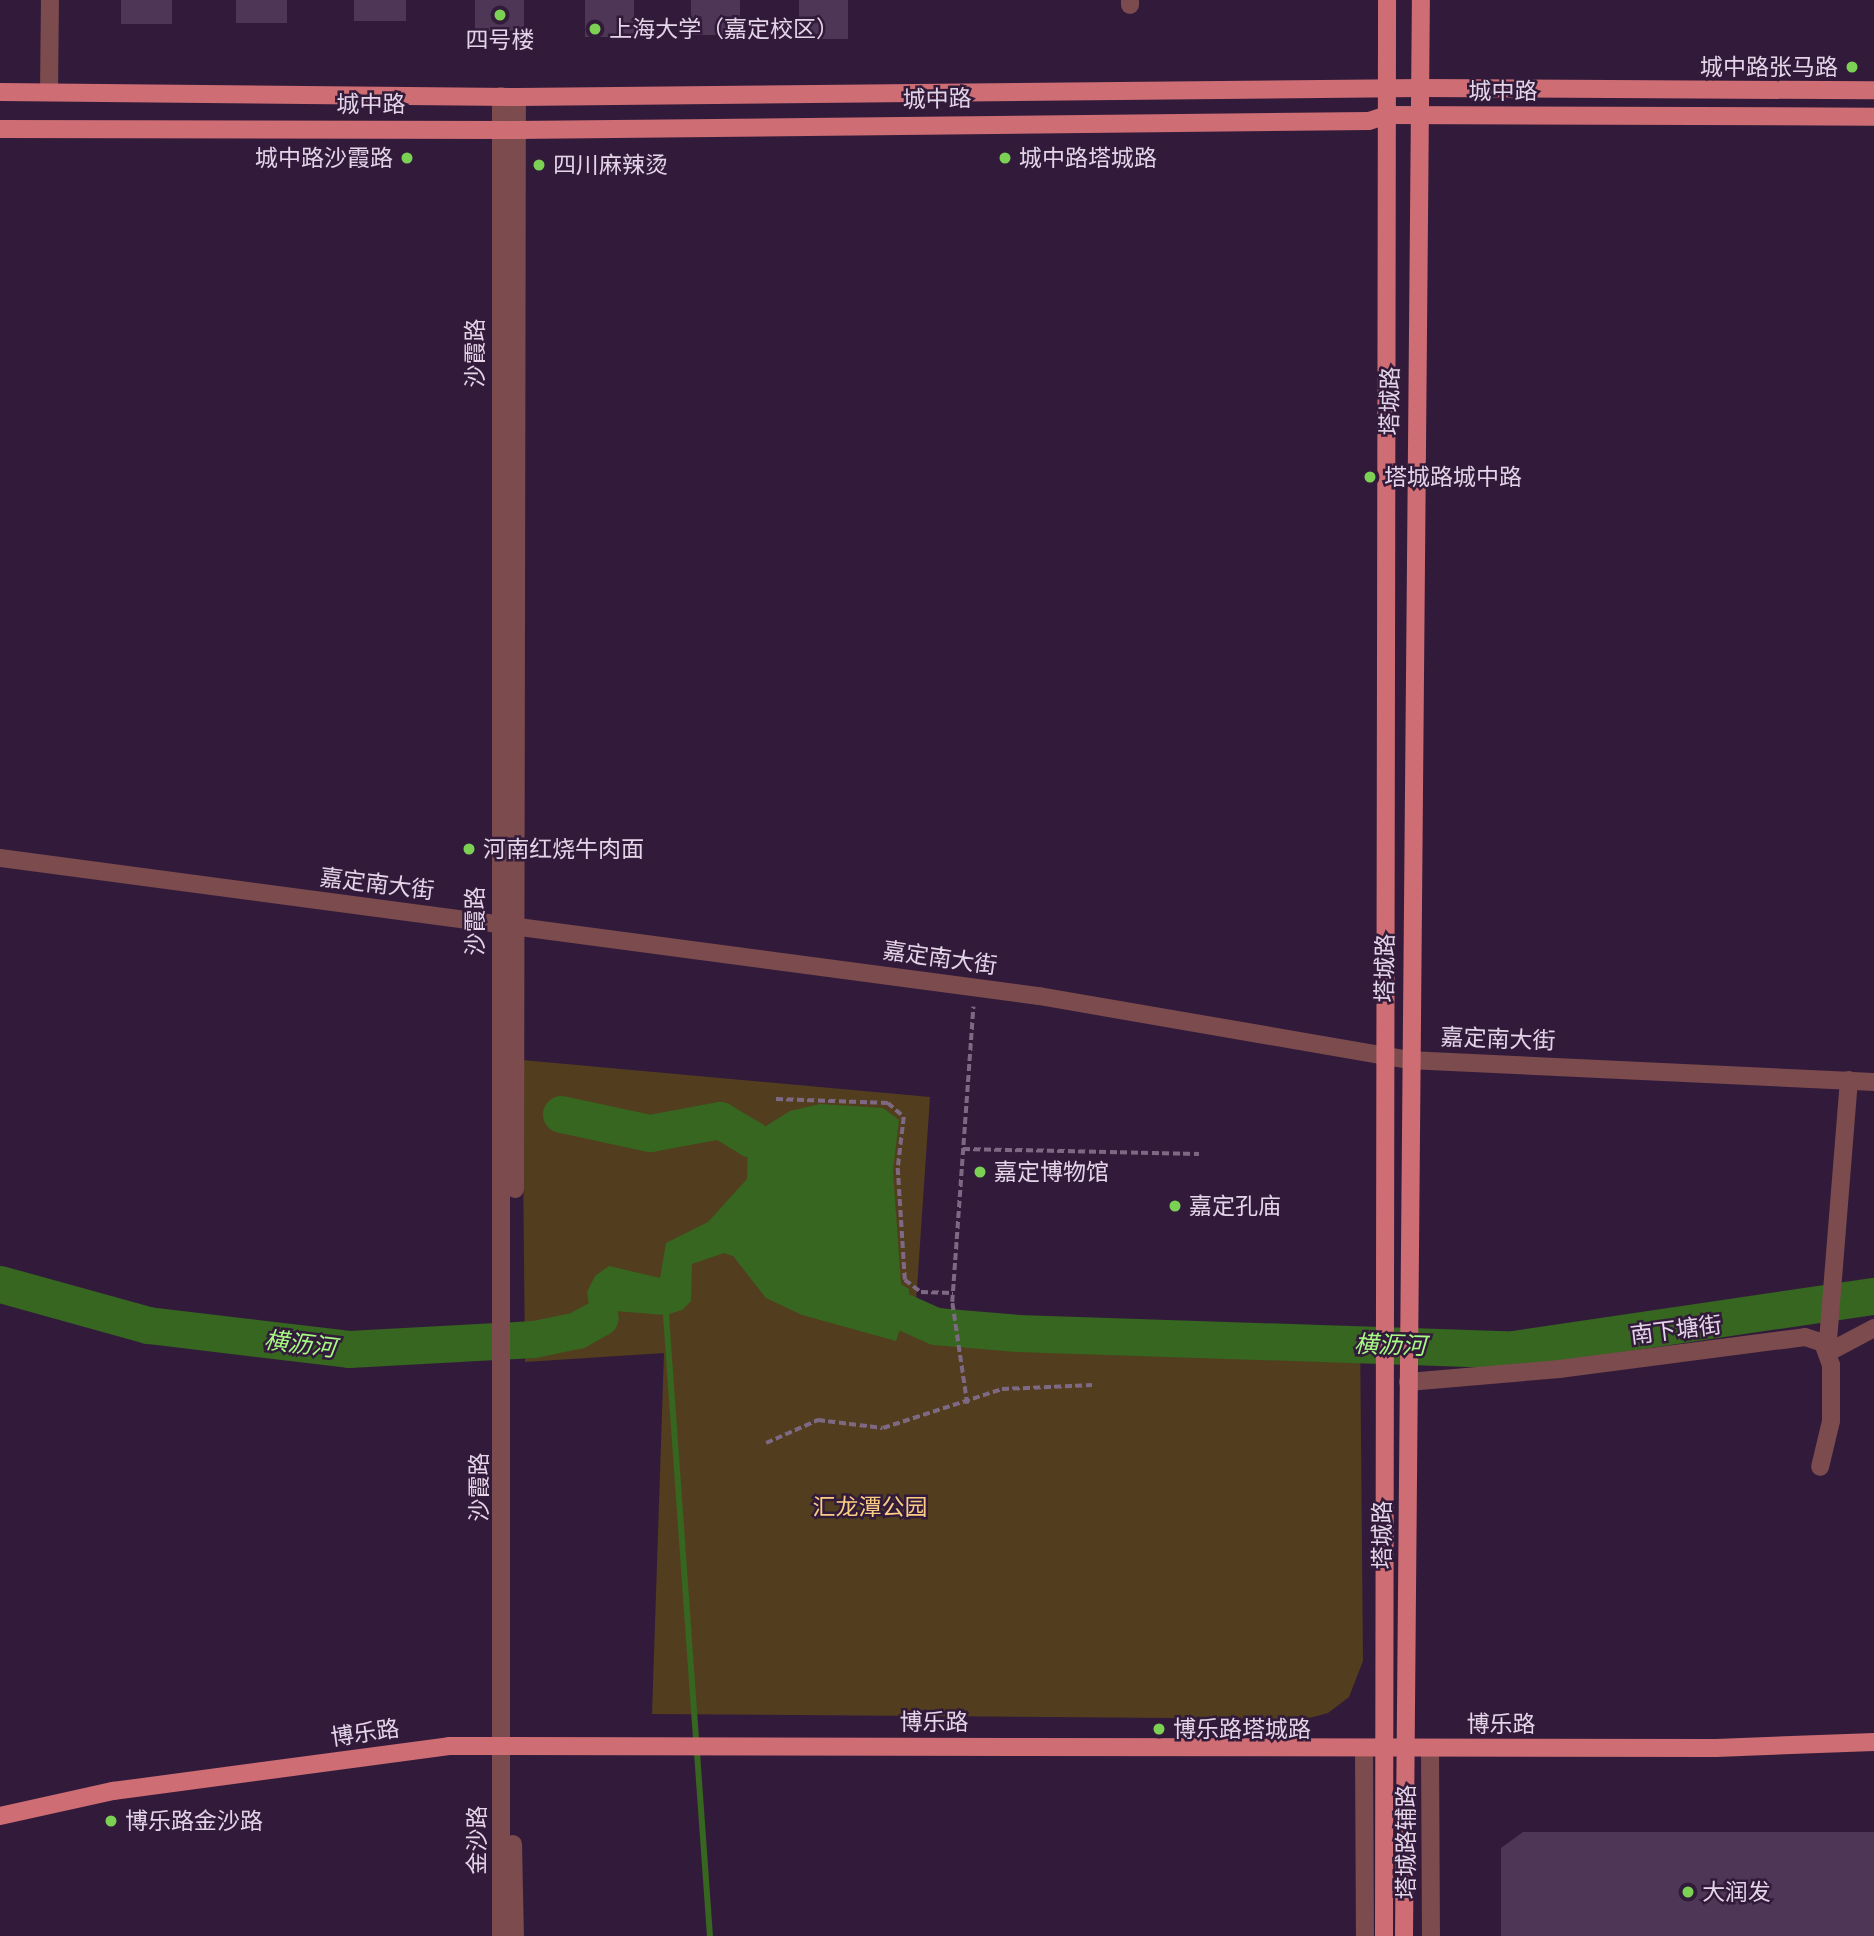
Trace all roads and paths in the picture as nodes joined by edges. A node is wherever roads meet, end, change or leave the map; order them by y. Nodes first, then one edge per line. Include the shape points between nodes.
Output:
1 (50, 0) edge
2 (1387, 0) edge
3 (1421, 0) edge
4 (1421, 88) junction
5 (1874, 90) edge
6 (0, 92) edge
7 (49, 92) junction
8 (1386, 93) junction
9 (509, 97) junction
10 (1387, 115) junction
11 (1418, 115) junction
12 (1874, 117) edge
13 (0, 129) edge
14 (507, 129) junction
15 (0, 859) edge
16 (508, 925) junction
17 (974, 987) junction
18 (1390, 1056) junction
19 (1408, 1060) junction
20 (1849, 1080) junction
21 (1874, 1082) edge
22 (776, 1099) dead end
23 (963, 1149) junction
24 (1199, 1154) dead end
25 (953, 1293) junction
26 (1874, 1328) edge
27 (1827, 1353) junction
28 (1408, 1373) junction
29 (1092, 1385) dead end
30 (967, 1404) junction
31 (766, 1443) dead end
32 (1820, 1467) dead end
33 (1874, 1742) edge
34 (506, 1745) junction
35 (1364, 1748) junction
36 (1384, 1748) junction
37 (1406, 1748) junction
38 (1430, 1748) junction
39 (0, 1816) edge
40 (501, 1936) edge
41 (515, 1936) edge
42 (1366, 1936) edge
43 (1384, 1936) edge
44 (1404, 1936) edge
45 (1431, 1936) edge

1 - 7 street
2 - 8 main road, 塔城路
3 - 4 main road, 塔城路
4 - 5 main road, 城中路
4 - 8 main road, 城中路
4 - 11 main road, 塔城路
6 - 7 main road, 城中路
7 - 9 main road, 城中路
8 - 9 main road, 城中路
8 - 10 main road, 塔城路
9 - 14 street, 沙霞路
10 - 11 main road, 城中路
10 - 14 main road, 城中路 via 1369,121
10 - 18 main road, 塔城路
11 - 12 main road, 城中路
11 - 19 main road, 塔城路
13 - 14 main road, 城中路
14 - 16 street, 沙霞路
15 - 16 street, 嘉定南大街
16 - 17 street, 嘉定南大街
16 - 34 street
16 - 34 street, 沙霞路
17 - 18 street, 嘉定南大街
17 - 23 path
18 - 19 street, 嘉定南大街
18 - 36 main road, 塔城路
19 - 20 street, 嘉定南大街
19 - 28 main road, 塔城路
20 - 21 street, 嘉定南大街
20 - 27 street
22 - 25 path via 888,1103 904,1117 898,1168 905,1280 921,1292
23 - 24 path
23 - 25 path
25 - 30 path
26 - 27 street
27 - 28 street, 南下塘街 via 1823,1343 1805,1337 1559,1369
27 - 32 street via 1832,1422
28 - 37 main road, 塔城路
29 - 30 path via 1002,1389
30 - 31 path via 883,1428 818,1420
33 - 38 main road, 博乐路
34 - 35 main road, 博乐路
34 - 39 main road, 博乐路 via 449,1746 113,1791
34 - 40 street, 金沙路
34 - 41 street
35 - 36 main road, 博乐路
35 - 42 street, 塔城路辅路
36 - 37 main road, 博乐路
36 - 43 main road, 塔城路
37 - 38 main road, 博乐路
37 - 44 main road, 塔城路
38 - 45 street, 塔城路辅路

